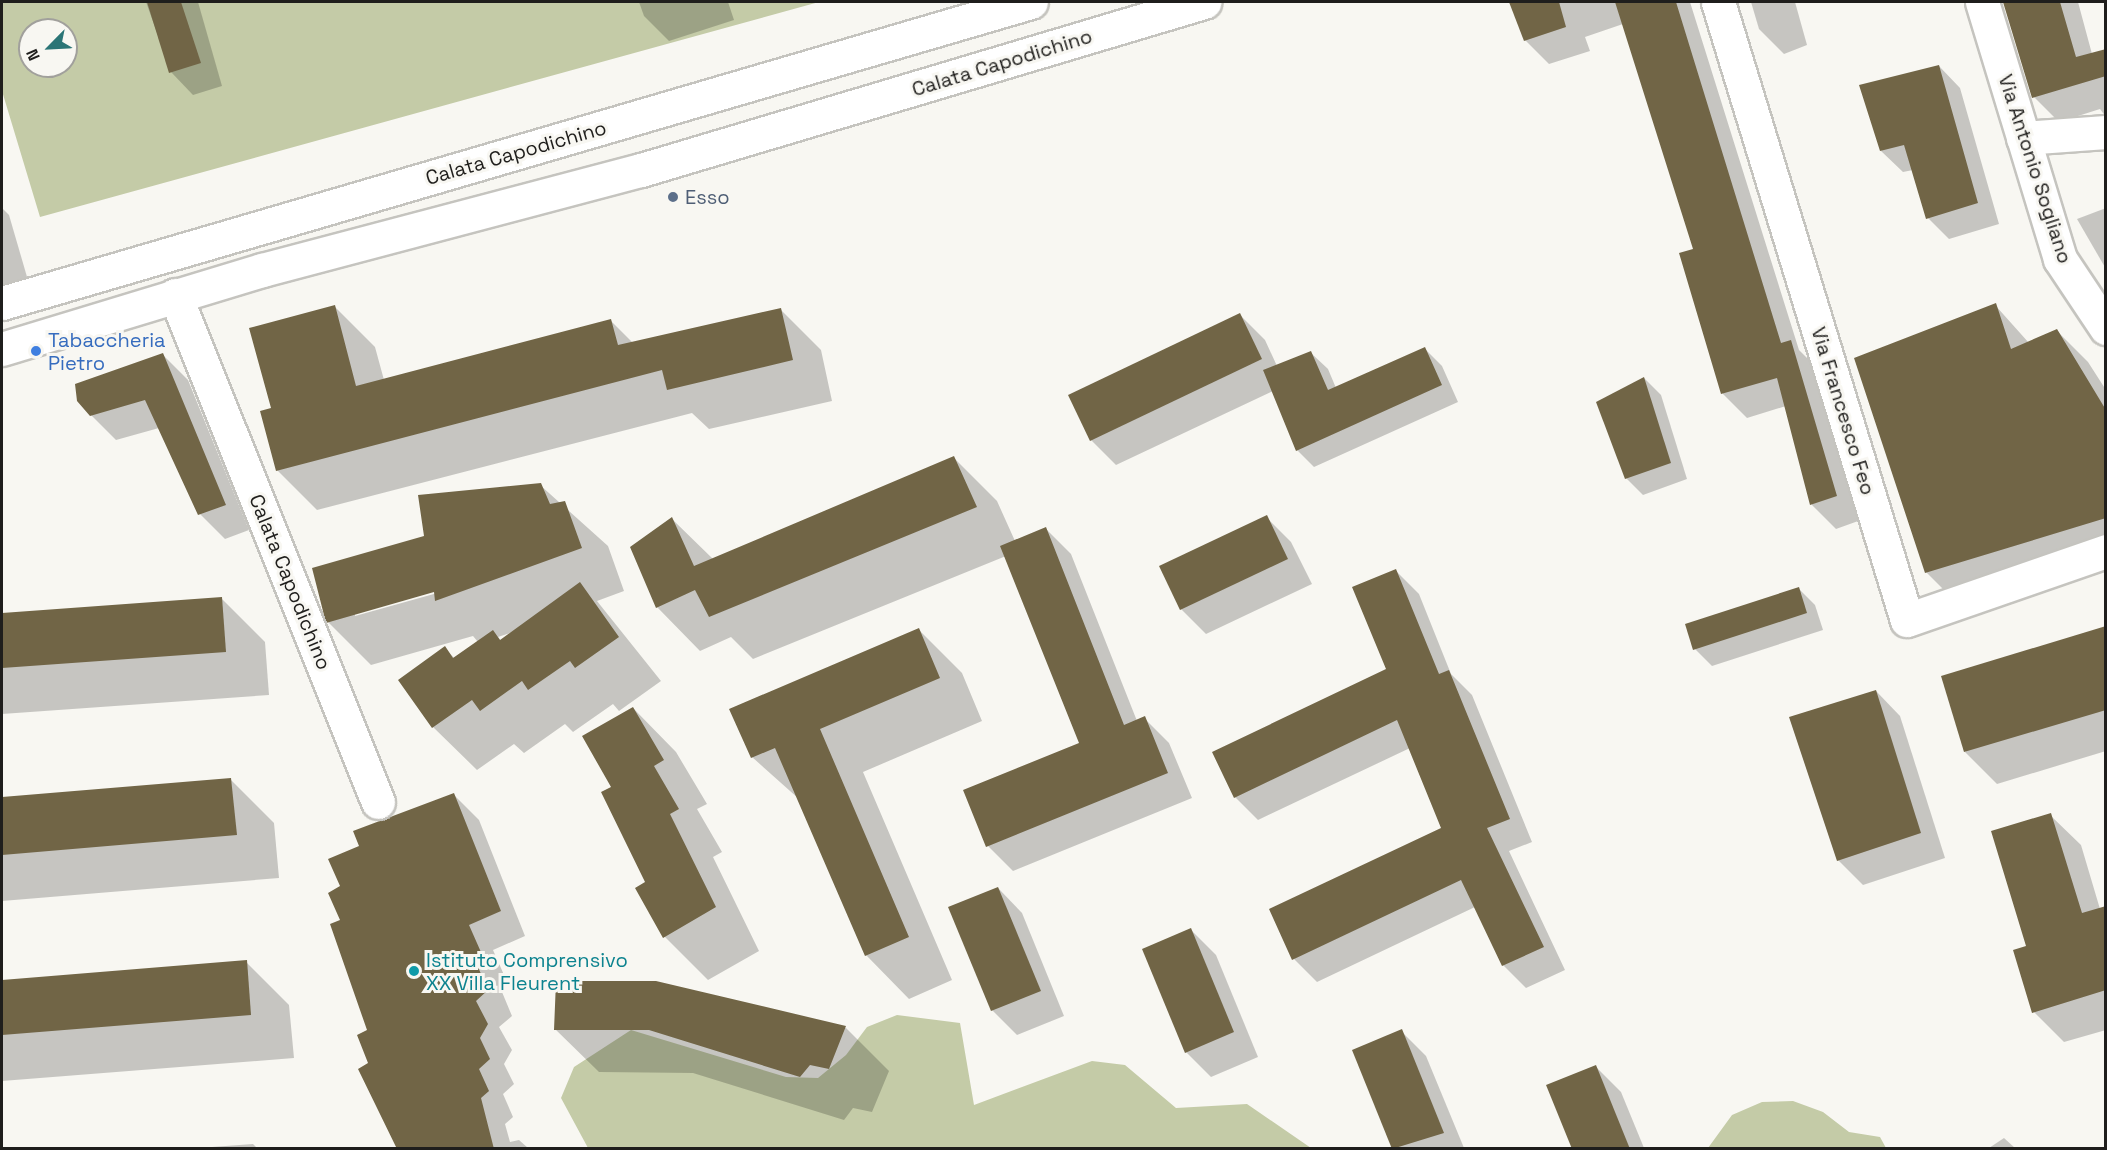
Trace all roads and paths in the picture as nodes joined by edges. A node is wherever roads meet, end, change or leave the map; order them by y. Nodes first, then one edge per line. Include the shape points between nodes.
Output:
1 (1031, 2) edge
2 (1204, 2) edge
3 (1718, 2) edge
4 (1982, 2) edge
5 (2106, 132) edge
6 (2023, 138) junction
7 (162, 253) junction
8 (175, 295) junction
9 (2, 303) edge
10 (2106, 328) edge
11 (2, 349) edge
12 (2106, 551) edge
13 (378, 802) dead end

1 - 7 main road, Calata Capodichino
2 - 8 main road, Calata Capodichino via 641,170
3 - 12 main road, Via Francesco Feo via 1907,620
4 - 6 main road, Via Antonio Sogliano
5 - 6 main road
6 - 10 main road, Via Antonio Sogliano via 2060,259
7 - 8 main road
7 - 9 main road, Calata Capodichino
8 - 11 main road, Calata Capodichino
8 - 13 main road, Calata Capodichino

